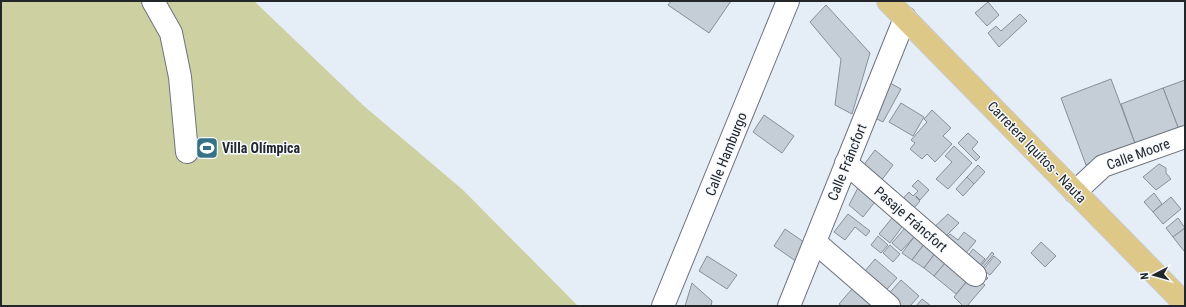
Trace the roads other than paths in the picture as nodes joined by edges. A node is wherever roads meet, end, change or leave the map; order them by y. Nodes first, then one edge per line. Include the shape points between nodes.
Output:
1 (152, 1) edge
2 (788, 1) edge
3 (888, 1) edge
4 (905, 18) junction
5 (1185, 137) edge
6 (187, 152) dead end
7 (846, 164) junction
8 (1075, 192) junction
9 (814, 242) junction
10 (975, 275) dead end
11 (1185, 304) edge
12 (663, 306) edge
13 (789, 306) edge
14 (889, 306) edge

1 - 6 street via 171,33 180,77
2 - 12 street, Calle Hamburgo
3 - 4 main road, Carretera Iquitos - Nauta
4 - 7 street, Calle Fráncfort
4 - 8 main road, Carretera Iquitos - Nauta
5 - 8 street, Calle Moore via 1103,166
7 - 9 street, Calle Fráncfort
7 - 10 street, Pasaje Fráncfort
8 - 11 main road, Carretera Iquitos - Nauta
9 - 13 street, Calle Fráncfort
9 - 14 street

